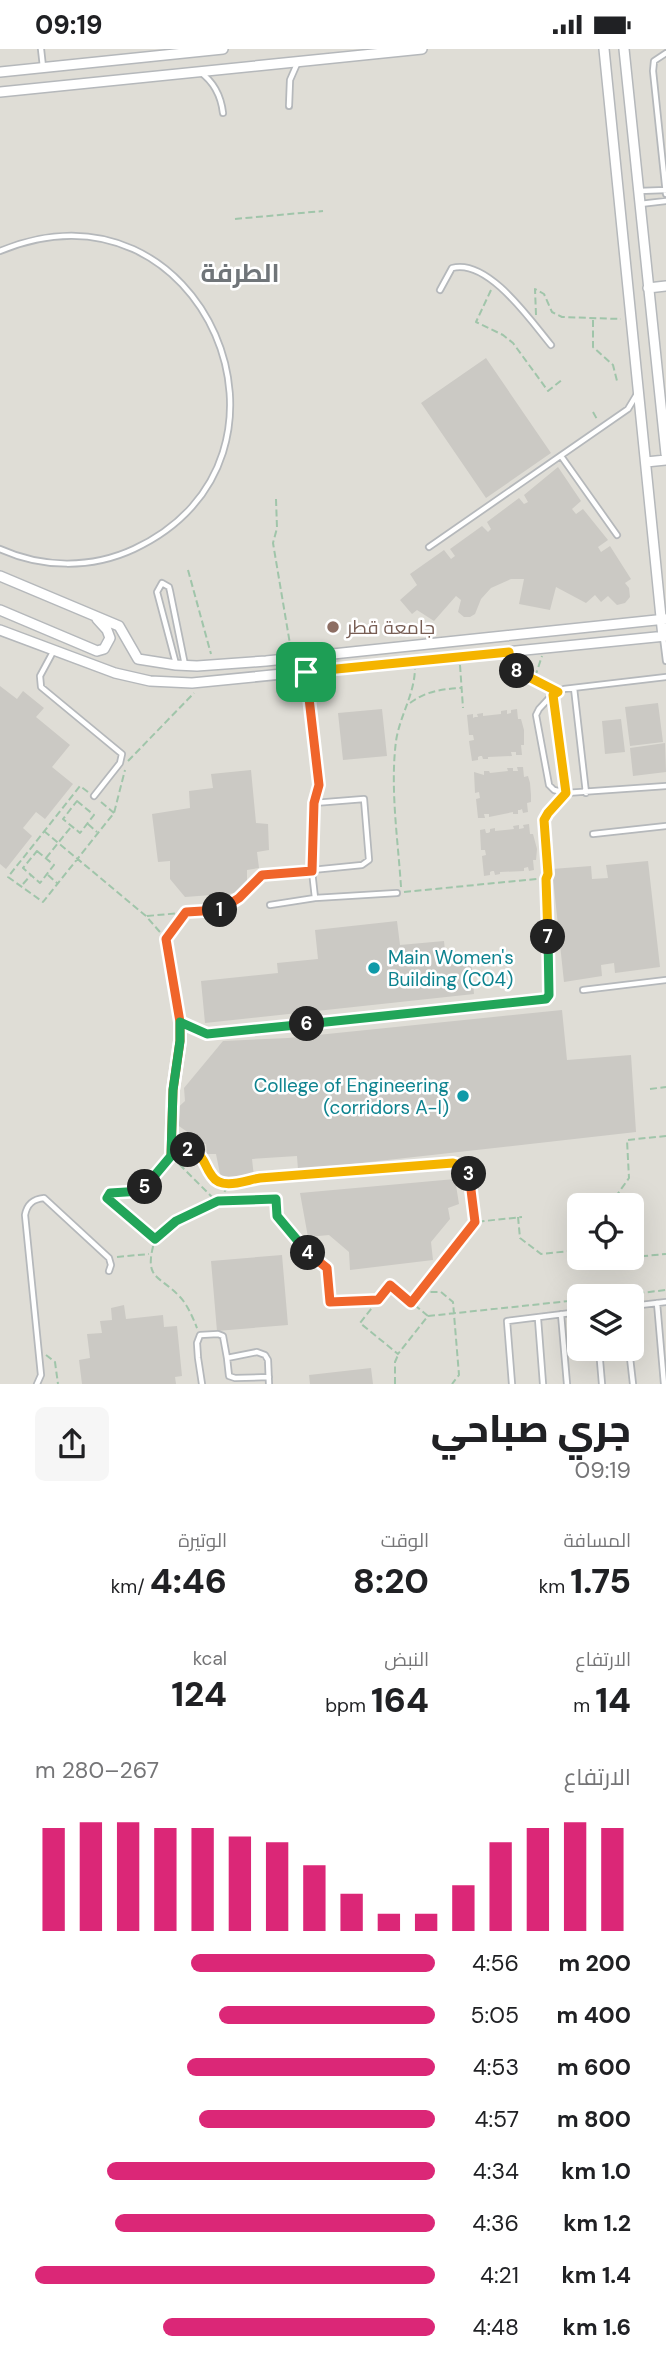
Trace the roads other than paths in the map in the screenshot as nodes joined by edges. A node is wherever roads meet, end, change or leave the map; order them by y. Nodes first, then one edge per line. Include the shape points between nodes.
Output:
1 (41, 49) edge
2 (223, 49) edge
3 (422, 49) edge
4 (604, 49) edge
5 (624, 49) edge
6 (666, 53) edge
7 (298, 62) junction
8 (43, 67) junction
9 (0, 72) edge
10 (199, 72) junction
11 (0, 92) edge
12 (289, 106) dead end
13 (223, 113) dead end
14 (637, 191) junction
15 (666, 192) edge
16 (666, 201) edge
17 (639, 204) junction
18 (0, 251) edge
19 (647, 277) junction
20 (628, 279) junction
21 (666, 286) edge
22 (440, 290) dead end
23 (648, 292) junction
24 (630, 298) junction
25 (551, 345) dead end
26 (639, 390) junction
27 (666, 454) edge
28 (561, 456) junction
29 (666, 460) edge
30 (646, 462) junction
31 (617, 535) dead end
32 (429, 547) dead end
33 (0, 549) edge
34 (0, 576) edge
35 (0, 610) edge
36 (94, 616) junction
37 (664, 619) edge
38 (0, 629) edge
39 (664, 636) edge
40 (54, 649) junction
41 (266, 661) junction
42 (666, 661) edge
43 (181, 666) junction
44 (306, 672) junction
45 (267, 677) junction
46 (666, 677) edge
47 (574, 688) junction
48 (556, 693) junction
49 (666, 786) edge
50 (566, 793) junction
51 (586, 793) junction
52 (94, 796) road end
53 (314, 803) junction
54 (666, 826) edge
55 (593, 834) dead end
56 (312, 871) junction
57 (262, 875) road end
58 (399, 892) road end
59 (315, 898) junction
60 (270, 905) dead end
61 (666, 980) edge
62 (583, 990) dead end
63 (109, 1271) dead end
64 (666, 1302) edge
65 (657, 1303) junction
66 (644, 1305) edge
67 (567, 1313) edge
68 (561, 1314) junction
69 (538, 1319) junction
70 (227, 1357) junction
71 (600, 1361) edge
72 (630, 1361) edge
73 (269, 1377) junction
74 (37, 1384) edge
75 (202, 1384) edge
76 (268, 1384) edge
77 (512, 1384) edge
78 (543, 1384) edge
79 (567, 1384) edge
80 (602, 1384) edge
81 (633, 1384) edge
82 (664, 1384) edge

1 - 8 lane
2 - 8 street
3 - 7 street
4 - 20 street
5 - 14 street
6 - 15 lane via 654,61 653,71
7 - 10 street
7 - 12 lane via 290,80
8 - 9 street
10 - 11 street
10 - 13 lane via 215,86
14 - 15 lane
14 - 17 street
16 - 17 lane
17 - 19 street
18 - 33 lane via 43,238 90,237 136,251 164,267 192,295 214,328 228,374 230,406 224,444 209,480 191,505 157,536 115,556 85,563 38,561
19 - 20 street
19 - 23 street
20 - 24 street
21 - 23 street
22 - 25 lane via 452,268 471,268 495,283
23 - 24 street
23 - 27 street
24 - 26 street
26 - 28 lane via 628,409
26 - 30 street
28 - 31 lane
28 - 32 lane
29 - 30 street
30 - 37 street
34 - 36 street
35 - 36 street via 101,650 109,642 109,634
36 - 43 street via 118,626 138,659
37 - 39 street
37 - 41 street
38 - 40 street
39 - 42 lane
39 - 44 street
40 - 45 street via 136,679 192,683
40 - 52 lane via 40,676 41,687 122,754
41 - 43 street
41 - 45 street
43 - 43 lane via 170,591 162,583 157,592
44 - 45 street
44 - 53 lane via 319,785
46 - 47 lane
47 - 48 lane
47 - 51 lane
48 - 50 lane
48 - 50 lane via 537,716 549,785
49 - 51 lane
50 - 51 lane
53 - 56 lane
53 - 56 lane via 364,799 369,860 362,865
54 - 55 lane
56 - 57 lane
56 - 59 lane
58 - 59 lane
59 - 60 lane
61 - 62 lane
63 - 74 lane via 109,1258 44,1198 29,1205 25,1215 41,1375
64 - 65 lane
65 - 66 lane
65 - 82 lane
67 - 68 lane
68 - 69 lane
68 - 79 lane
69 - 77 lane via 507,1321
69 - 78 lane
70 - 73 lane via 229,1376
70 - 73 lane via 265,1355
70 - 75 lane via 223,1336 200,1335
71 - 80 lane
72 - 81 lane
73 - 76 lane

